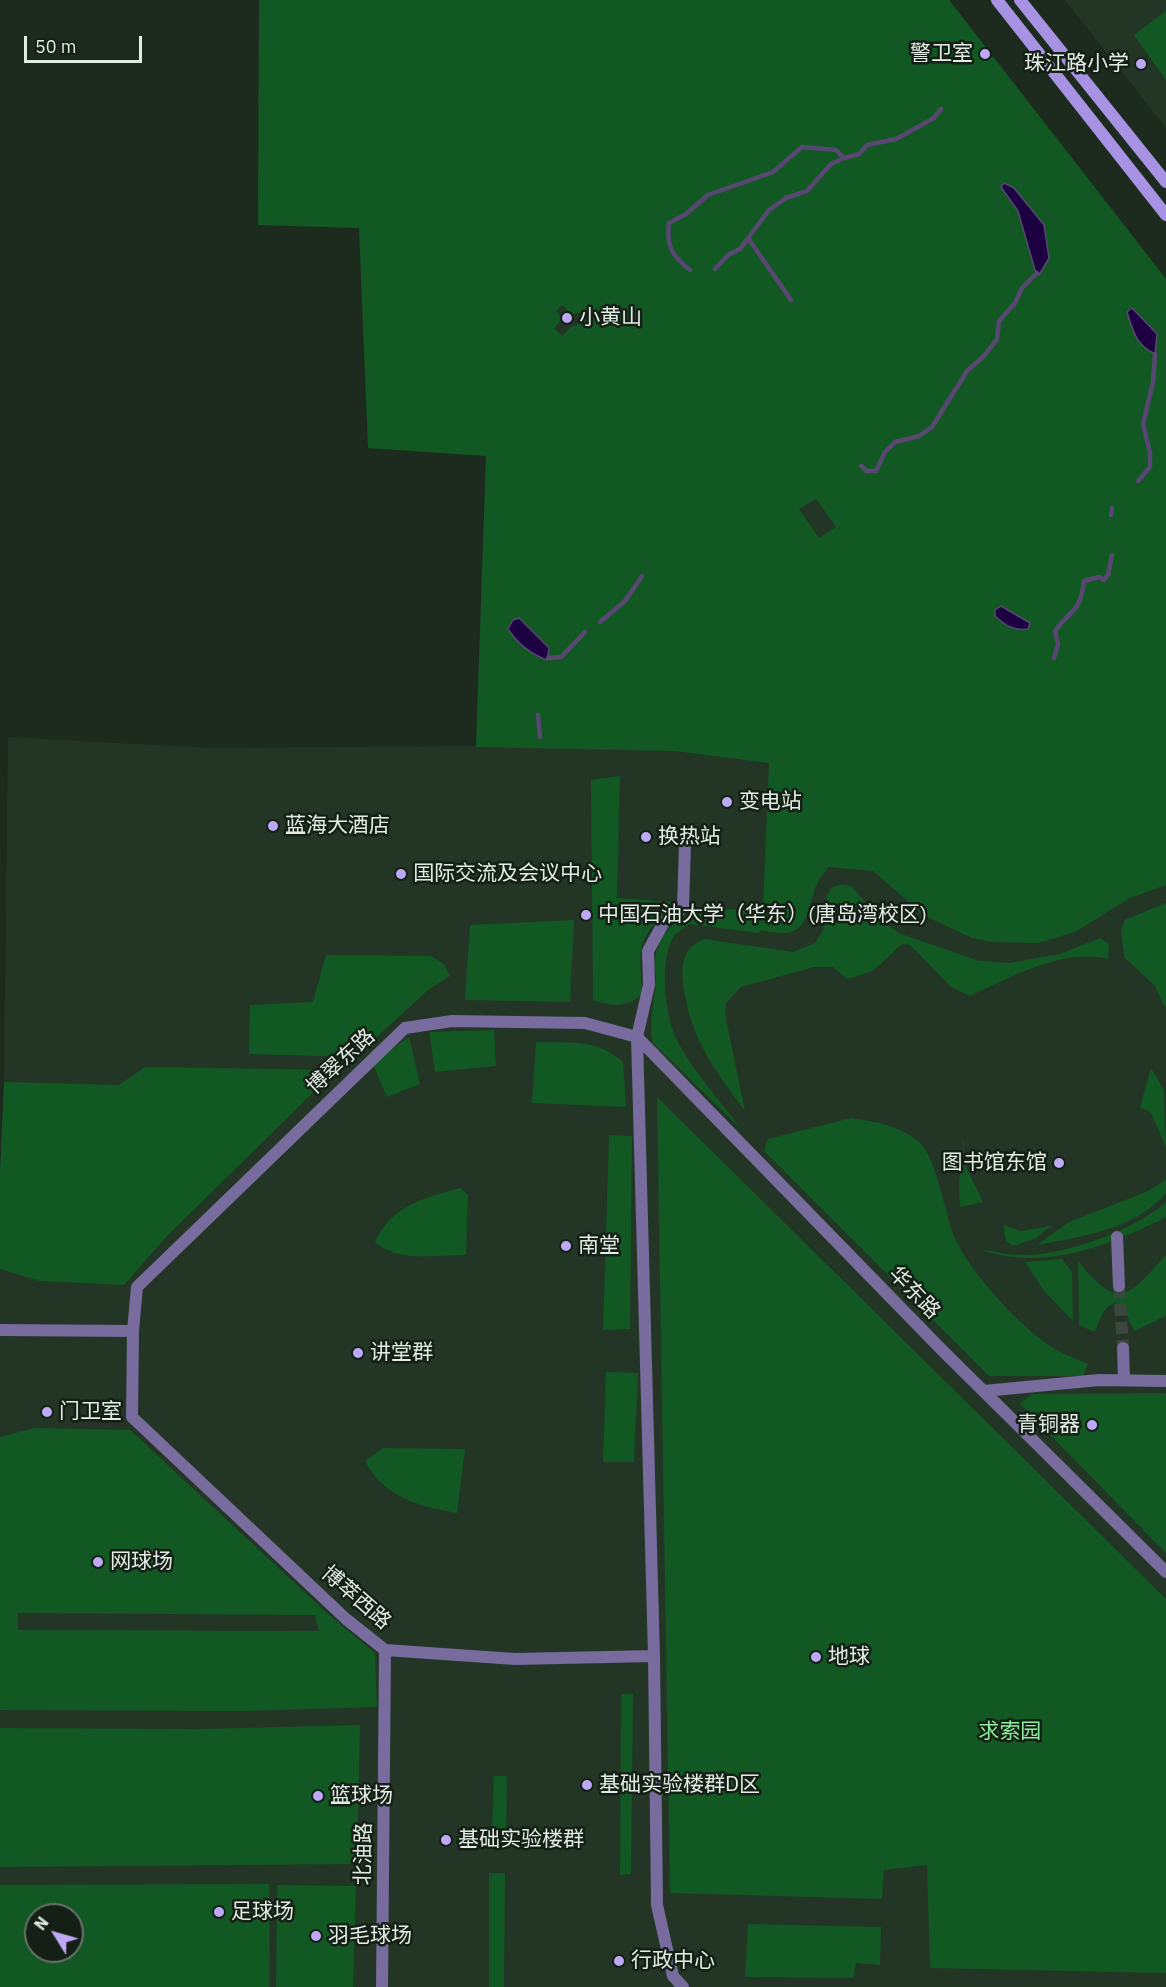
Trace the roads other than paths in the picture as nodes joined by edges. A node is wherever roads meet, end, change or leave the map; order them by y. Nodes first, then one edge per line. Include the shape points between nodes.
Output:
1 (997, 0) edge
2 (1020, 0) edge
3 (1166, 182) edge
4 (1166, 215) edge
5 (685, 844) dead end
6 (636, 1037) junction
7 (1117, 1238) dead end
8 (1119, 1286) tunnel mouth
9 (0, 1330) edge
10 (132, 1331) junction
11 (1122, 1348) tunnel mouth
12 (1124, 1379) junction
13 (1166, 1381) edge
14 (984, 1391) junction
15 (1166, 1572) edge
16 (386, 1650) junction
17 (654, 1656) junction
18 (382, 1987) edge
19 (684, 1987) edge

1 - 4 main road
2 - 3 main road
5 - 6 street via 683,908 664,922 648,951 649,985
6 - 10 street, 博翠东路 via 585,1023 452,1021 405,1028 137,1287
6 - 14 street, 华东路
6 - 17 street
7 - 8 street
9 - 10 street
10 - 16 street, 博萃西路 via 132,1417 346,1619
11 - 12 street
12 - 13 street
12 - 14 street
14 - 15 street, 华东路
16 - 17 street, 博萃西路 via 515,1659
16 - 18 street, 北油路
17 - 19 street via 657,1905 673,1976

